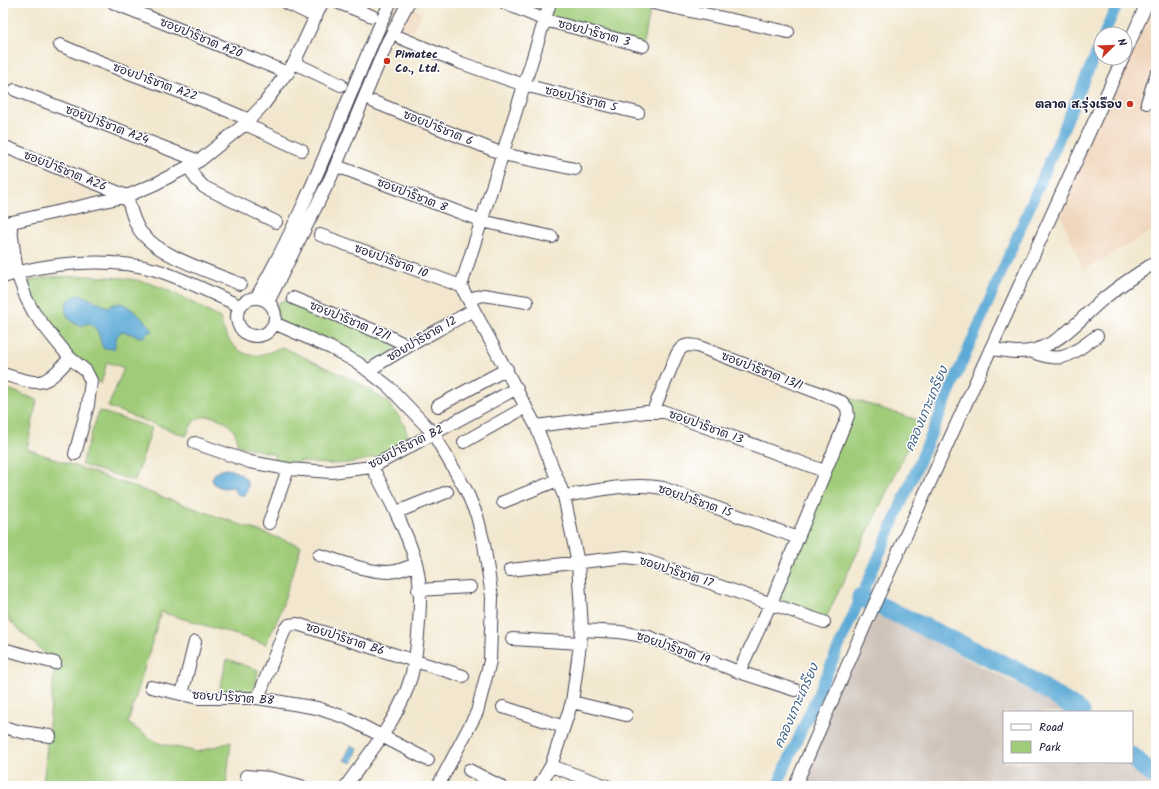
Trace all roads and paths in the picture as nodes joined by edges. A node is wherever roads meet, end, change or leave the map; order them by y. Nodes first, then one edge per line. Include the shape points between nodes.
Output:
1 (114, 3) edge
2 (287, 3) edge
3 (322, 3) edge
4 (340, 3) edge
5 (390, 3) edge
6 (408, 3) edge
7 (505, 3) edge
8 (550, 3) edge
9 (653, 3) edge
10 (1147, 3) edge
11 (129, 6) edge
12 (372, 16) dead end
13 (316, 17) junction
14 (545, 20) junction
15 (788, 32) dead end
16 (1133, 35) edge
17 (401, 38) dead end
18 (60, 45) dead end
19 (642, 46) dead end
20 (1119, 66) edge
21 (291, 68) junction
22 (1156, 75) edge
23 (341, 85) dead end
24 (524, 85) junction
25 (15, 90) dead end
26 (374, 102) dead end
27 (1147, 103) dead end
28 (638, 113) dead end
29 (247, 122) junction
30 (3, 146) edge
31 (302, 150) dead end
32 (503, 154) junction
33 (194, 164) junction
34 (342, 168) dead end
35 (575, 169) dead end
36 (127, 196) junction
37 (482, 221) junction
38 (276, 222) dead end
39 (6, 223) edge
40 (320, 235) dead end
41 (552, 237) dead end
42 (3, 245) edge
43 (1156, 262) edge
44 (10, 275) edge
45 (240, 284) dead end
46 (461, 286) junction
47 (292, 298) dead end
48 (262, 300) junction
49 (527, 302) dead end
50 (470, 304) junction
51 (240, 306) junction
52 (274, 323) junction
53 (1097, 336) dead end
54 (406, 345) junction
55 (992, 349) junction
56 (1030, 351) junction
57 (70, 358) junction
58 (371, 369) dead end
59 (507, 369) junction
60 (3, 374) edge
61 (517, 388) junction
62 (438, 406) dead end
63 (526, 407) junction
64 (653, 412) junction
65 (536, 426) junction
66 (433, 433) junction
67 (464, 442) dead end
68 (195, 443) dead end
69 (75, 454) dead end
70 (372, 467) junction
71 (288, 469) junction
72 (824, 470) junction
73 (558, 480) junction
74 (447, 492) dead end
75 (564, 496) junction
76 (503, 502) dead end
77 (397, 512) junction
78 (269, 523) dead end
79 (798, 538) junction
80 (319, 555) dead end
81 (578, 563) junction
82 (416, 564) junction
83 (510, 570) dead end
84 (470, 587) dead end
85 (418, 590) junction
86 (771, 603) junction
87 (824, 622) dead end
88 (582, 630) junction
89 (512, 639) dead end
90 (195, 642) dead end
91 (581, 643) junction
92 (3, 649) edge
93 (415, 661) junction
94 (55, 663) dead end
95 (739, 672) junction
96 (463, 676) dead end
97 (152, 687) dead end
98 (795, 690) dead end
99 (182, 694) junction
100 (258, 698) junction
101 (572, 702) junction
102 (503, 707) dead end
103 (626, 715) dead end
104 (3, 727) edge
105 (564, 727) junction
106 (50, 736) dead end
107 (381, 736) junction
108 (428, 760) dead end
109 (551, 766) junction
110 (469, 770) dead end
111 (246, 776) dead end
112 (301, 786) edge
113 (346, 786) edge
114 (438, 786) edge
115 (500, 786) edge
116 (539, 786) edge
117 (607, 786) edge
118 (795, 786) edge

1 - 11 street, ซอยปาริชาต A20
2 - 13 street
3 - 13 street
4 - 12 street
5 - 48 street via 358,72 318,174 277,259
6 - 48 street via 387,43 331,177
7 - 14 street, ซอยปาริชาต 3
8 - 14 street
9 - 15 street
10 - 16 street
11 - 21 street, ซอยปาริชาต A20
13 - 21 street
14 - 19 street, ซอยปาริชาต 3
14 - 24 street
17 - 24 street, ซอยปาริชาต 5
18 - 29 street, ซอยปาริชาต A22 via 221,107
20 - 55 street
21 - 23 street, ซอยปาริชาต A20
21 - 29 street
22 - 27 street
24 - 28 street, ซอยปาริชาต 5
24 - 32 street
25 - 33 street, ซอยปาริชาต A24
26 - 32 street, ซอยปาริชาต 6
29 - 31 street, ซอยปาริชาต A22
29 - 33 street
30 - 36 street, ซอยปาริชาต A26
32 - 35 street, ซอยปาริชาต 6
32 - 37 street
33 - 36 street
33 - 38 street via 196,179 204,187
34 - 37 street, ซอยปาริชาต 8
36 - 39 street
36 - 45 street via 139,230 149,241 163,251
37 - 41 street, ซอยปาริชาต 8
37 - 46 street
39 - 44 street
40 - 46 street, ซอยปาริชาต 10
42 - 44 street
43 - 56 street via 1100,302 1078,324 1048,344
44 - 51 street via 78,262 110,263 155,270
44 - 57 street via 21,288 34,313
46 - 50 street
47 - 54 street, ซอยปาริชาต 12/1
48 - 51 street via 250,298
48 - 52 street via 274,312
49 - 50 street, ซอยปาริชาต 12 via 484,295
50 - 54 street, ซอยปาริชาต 12 via 419,341
50 - 59 street
51 - 52 street via 237,319 240,326 251,335 265,333
52 - 66 street via 358,363 389,387
53 - 56 street via 1070,355 1056,359
54 - 58 street, ซอยปาริชาต 12
55 - 56 street via 1016,353
55 - 118 street
57 - 60 street via 45,382 26,381
57 - 69 street via 86,371 91,382
59 - 61 street
59 - 62 street
61 - 63 street
61 - 66 street, ซอยปาริชาต B2
63 - 65 street
63 - 67 street
64 - 65 street, ซอยปาริชาต 13
64 - 72 street, ซอยปาริชาต 13 via 679,416
64 - 72 street, ซอยปาริชาต 13/1 via 680,348 687,344 697,346 842,402 847,408 848,416
65 - 73 street
66 - 70 street, ซอยปาริชาต B2
66 - 114 street via 466,490 477,516 492,597 490,661 477,712
68 - 71 street, ซอยปาริชาต B2 via 250,462
70 - 71 street, ซอยปาริชาต B2 via 331,472
70 - 77 street
71 - 78 street
72 - 79 street, ซอยปาริชาต 13/1
73 - 75 street
73 - 76 street
74 - 77 street
75 - 79 street, ซอยปาริชาต 15 via 650,486 663,488
75 - 81 street
77 - 82 street
79 - 86 street, ซอยปาริชาต 13/1
80 - 82 street via 389,572
81 - 83 street, ซอยปาริชาต 17
81 - 86 street, ซอยปาริชาต 17 via 626,556 641,559
81 - 88 street
82 - 85 street
84 - 85 street
85 - 93 street via 420,608
86 - 87 street, ซอยปาริชาต 17
86 - 95 street, ซอยปาริชาต 13/1
88 - 91 street
88 - 95 street, ซอยปาริชาต 19 via 620,632 649,638
89 - 91 street
90 - 99 street
91 - 101 street
92 - 94 street
93 - 96 street, ซอยปาริชาต B6
93 - 100 street, ซอยปาริชาต B6 via 297,624 290,625 281,638
93 - 107 street via 407,689
95 - 98 street, ซอยปาริชาต 19
97 - 99 street, ซอยปาริชาต B8
99 - 100 street, ซอยปาริชาต B8 via 210,699
100 - 107 street, ซอยปาริชาต B8 via 317,708 347,718
101 - 103 street
101 - 105 street
102 - 105 street
104 - 106 street
105 - 109 street
107 - 108 street, ซอยปาริชาต B8
107 - 113 street
109 - 116 street
109 - 117 street
110 - 115 street
111 - 112 street

